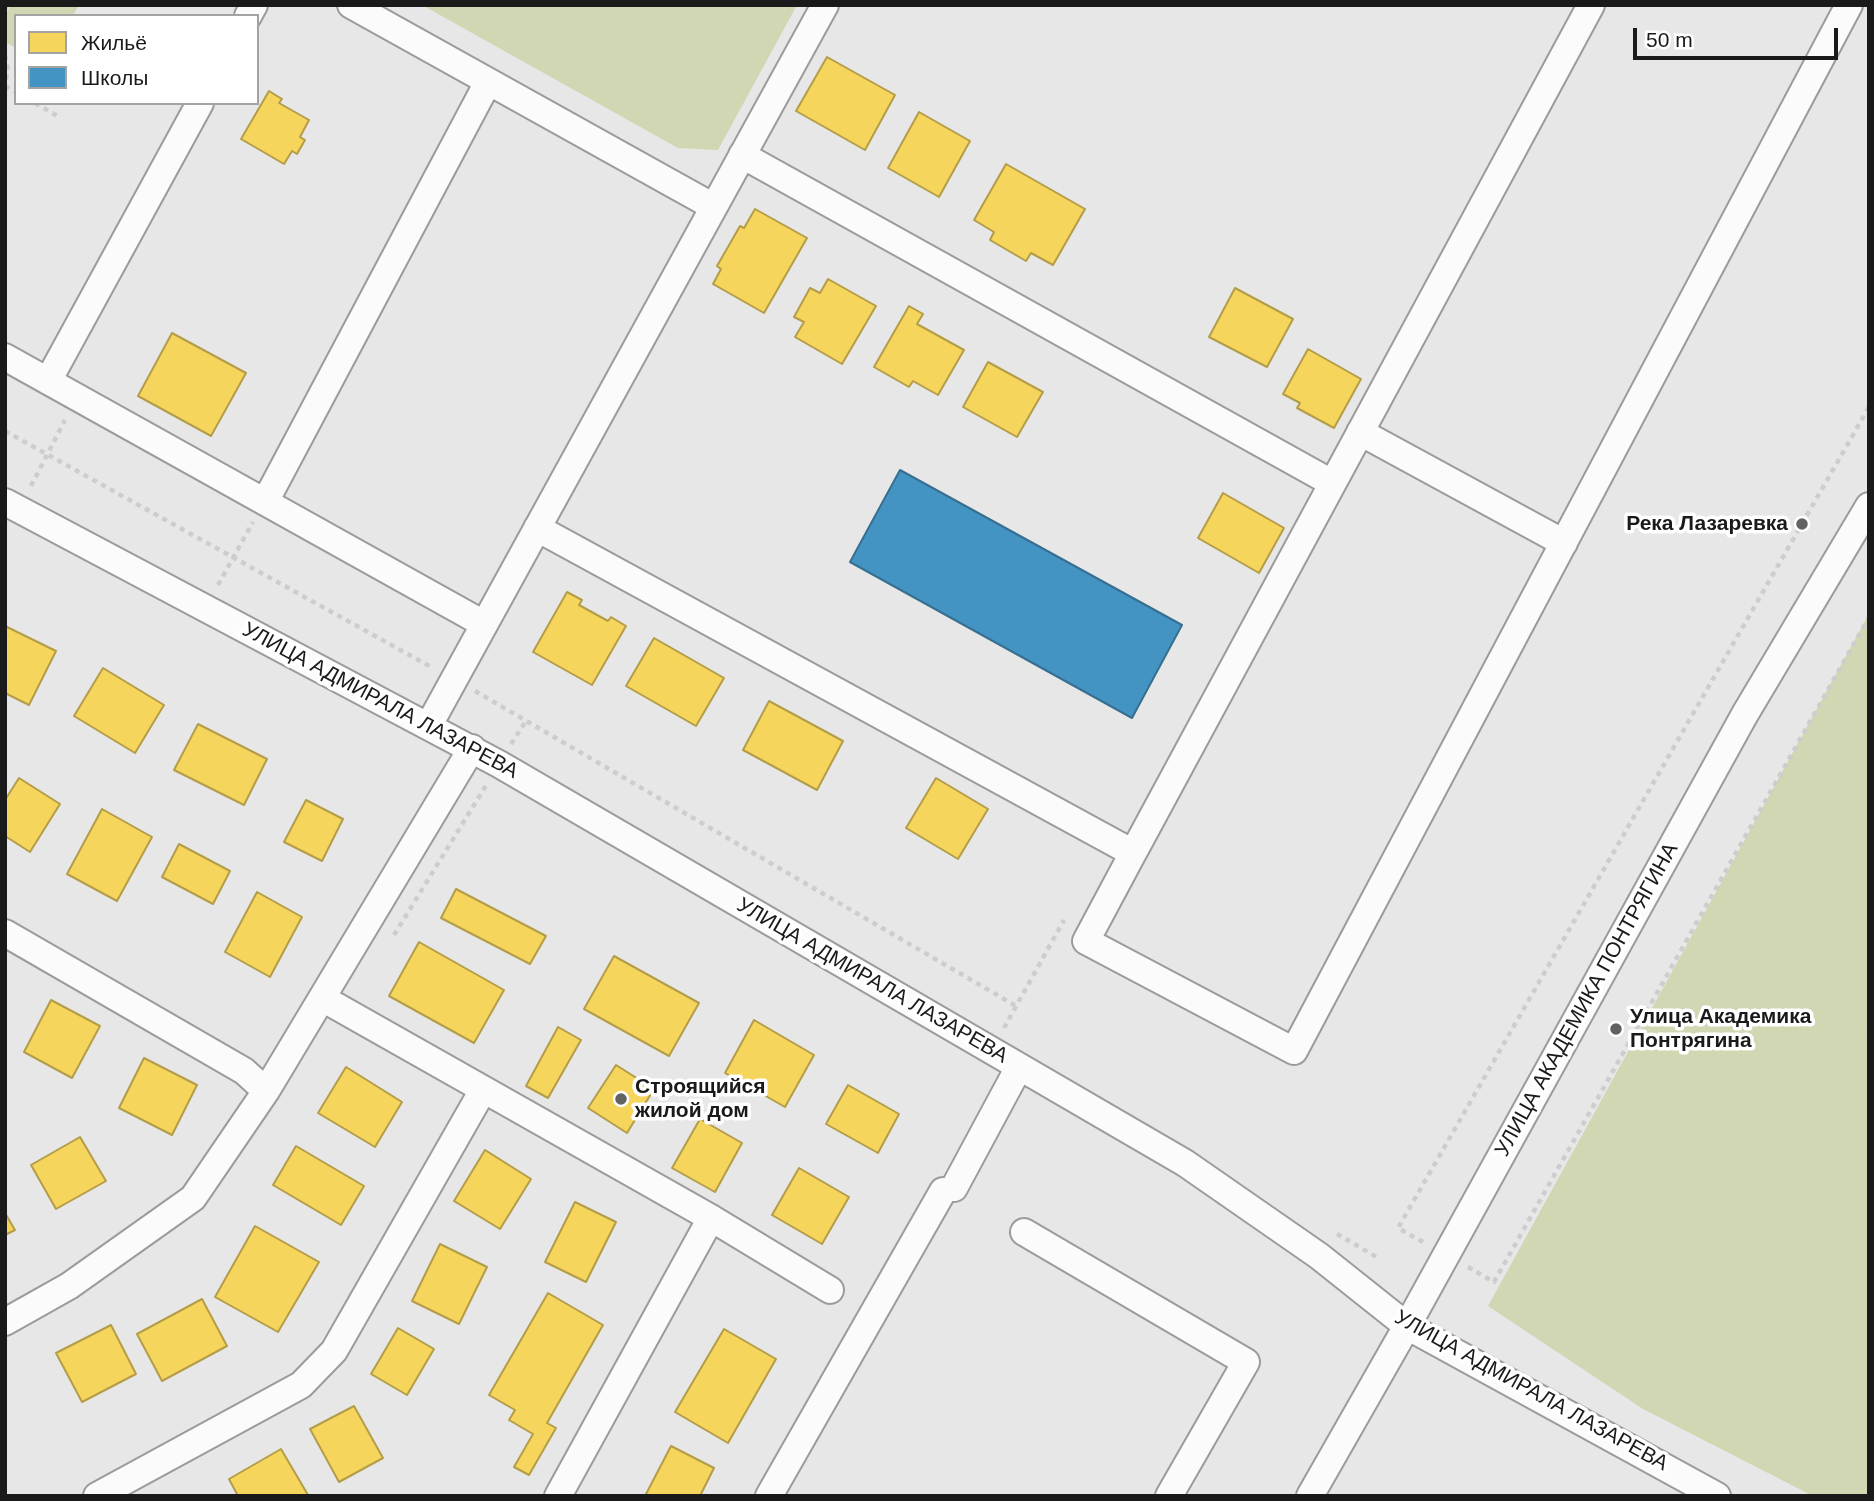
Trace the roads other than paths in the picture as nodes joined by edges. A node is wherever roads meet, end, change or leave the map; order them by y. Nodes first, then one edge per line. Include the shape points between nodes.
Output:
1 (351, 5) edge
2 (825, 5) edge
3 (1591, 5) edge
4 (1849, 5) edge
5 (488, 82) junction
6 (199, 105) edge
7 (742, 155) junction
8 (713, 207) junction
9 (5, 357) edge
10 (48, 381) junction
11 (1360, 432) junction
12 (1332, 483) junction
13 (265, 502) junction
14 (12, 505) edge
15 (1869, 506) edge
16 (537, 528) junction
17 (1564, 543) junction
18 (484, 624) junction
19 (429, 725) junction
20 (472, 748) junction
21 (1133, 853) junction
22 (5, 933) edge
23 (322, 999) junction
24 (1020, 1067) junction
25 (483, 1090) junction
26 (266, 1091) junction
27 (711, 1218) junction
28 (1024, 1231) dead end
29 (830, 1290) dead end
30 (5, 1322) edge
31 (1407, 1326) junction
32 (97, 1496) edge
33 (558, 1496) edge
34 (769, 1496) edge
35 (1169, 1496) edge
36 (1310, 1496) edge
37 (1717, 1496) edge

1 - 5 street
2 - 7 street
3 - 11 street
4 - 17 street
5 - 8 street
5 - 13 street
6 - 10 street
7 - 8 street
7 - 12 street
8 - 16 street
9 - 10 street
10 - 13 street
11 - 12 street
11 - 17 street
12 - 21 street
13 - 18 street
14 - 19 street, УЛИЦА АДМИРАЛА ЛАЗАРЕВА
15 - 31 street, УЛИЦА АКАДЕМИКА ПОНТРЯГИНА via 1745,714
16 - 18 street
16 - 21 street
17 - 21 street via 1294,1051 1086,940
18 - 19 street
19 - 20 street, УЛИЦА АДМИРАЛА ЛАЗАРЕВА
20 - 23 street
20 - 24 street, УЛИЦА АДМИРАЛА ЛАЗАРЕВА
22 - 26 street via 244,1071
23 - 25 street
23 - 26 street
24 - 31 street, УЛИЦА АДМИРАЛА ЛАЗАРЕВА via 1185,1163 1319,1256
24 - 34 street
25 - 27 street
25 - 32 street via 334,1351 301,1385
26 - 30 street via 193,1198 69,1286
27 - 29 street
27 - 33 street
28 - 35 street via 1246,1362
31 - 36 street, УЛИЦА АКАДЕМИКА ПОНТРЯГИНА
31 - 37 street, УЛИЦА АДМИРАЛА ЛАЗАРЕВА

